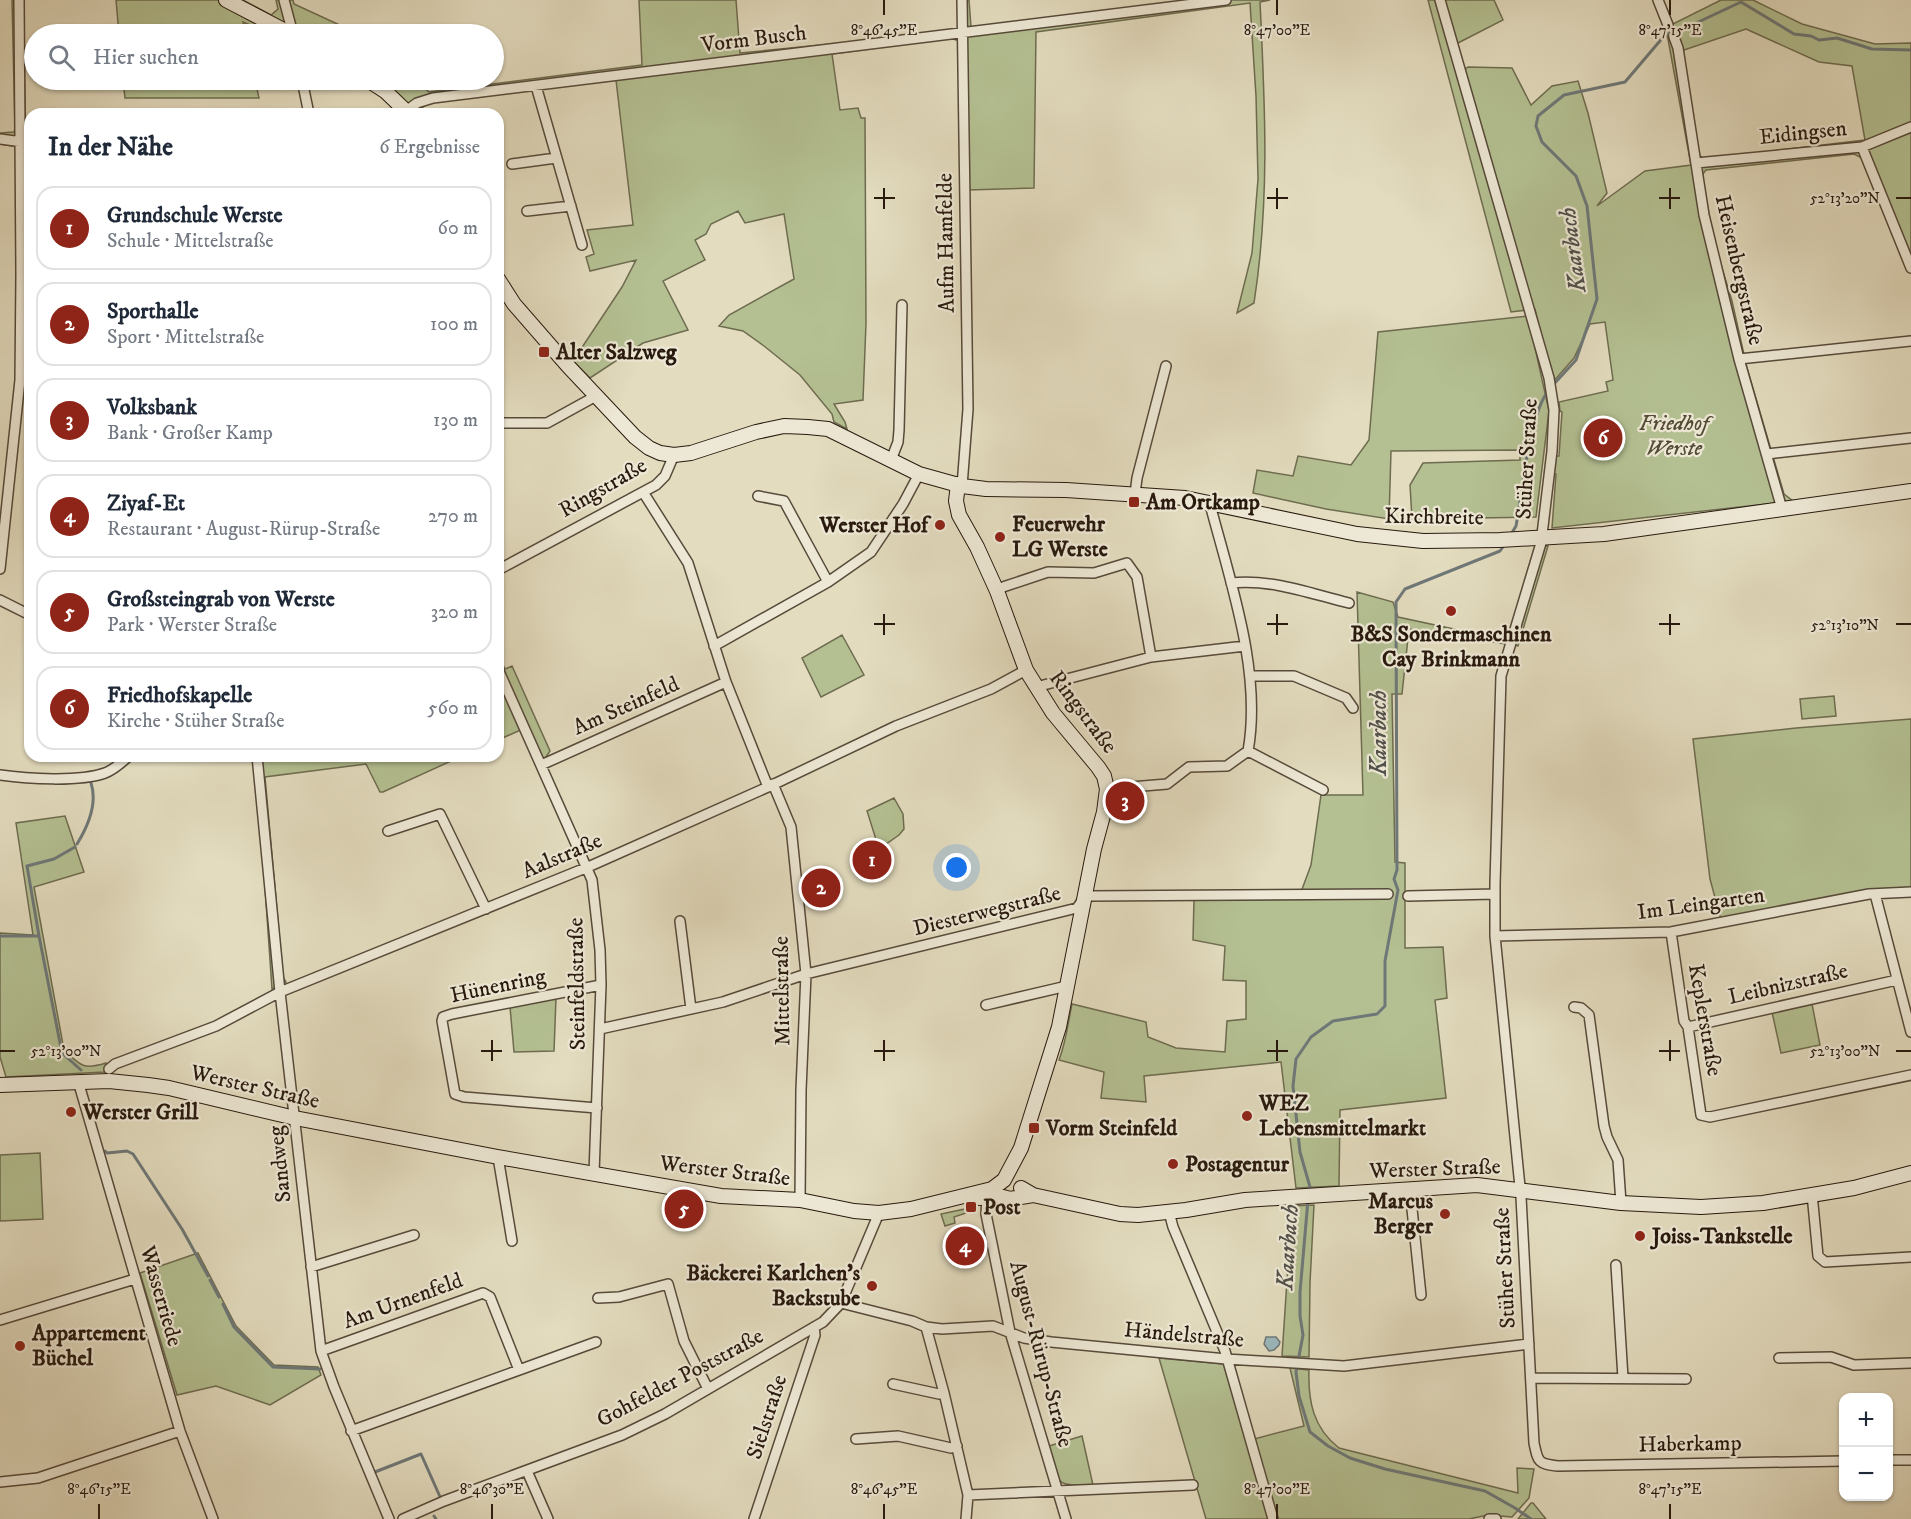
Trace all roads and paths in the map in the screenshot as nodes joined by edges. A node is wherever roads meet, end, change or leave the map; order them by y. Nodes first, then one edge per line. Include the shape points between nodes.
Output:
1 (19, 0) edge
2 (226, 0) edge
3 (284, 0) edge
4 (962, 0) edge
5 (1226, 0) edge
6 (1440, 0) edge
7 (1658, 0) edge
8 (273, 24) edge
9 (290, 24) edge
10 (1668, 25) dead end
11 (964, 33) junction
12 (1674, 37) dead end
13 (536, 86) junction
14 (304, 90) edge
15 (383, 90) edge
16 (504, 90) edge
17 (504, 90) edge
18 (24, 108) edge
19 (308, 108) edge
20 (403, 108) edge
21 (413, 108) edge
22 (1911, 127) edge
23 (0, 139) edge
24 (24, 142) edge
25 (1862, 147) junction
26 (556, 158) junction
27 (1696, 163) junction
28 (512, 164) dead end
29 (571, 206) junction
30 (527, 211) dead end
31 (582, 244) dead end
32 (1911, 268) edge
33 (504, 288) edge
34 (902, 305) dead end
35 (24, 309) edge
36 (1911, 341) edge
37 (1739, 359) junction
38 (1166, 366) dead end
39 (596, 396) junction
40 (504, 423) edge
41 (1911, 438) edge
42 (1767, 454) junction
43 (674, 455) junction
44 (891, 460) junction
45 (919, 474) junction
46 (960, 485) junction
47 (1911, 491) edge
48 (643, 492) junction
49 (1135, 494) junction
50 (759, 496) dead end
51 (1212, 503) junction
52 (1782, 509) junction
53 (1542, 537) junction
54 (504, 567) edge
55 (0, 569) edge
56 (828, 582) junction
57 (1231, 583) junction
58 (997, 591) junction
59 (0, 602) edge
60 (1349, 603) dead end
61 (24, 612) edge
62 (714, 646) junction
63 (1245, 646) junction
64 (1151, 657) junction
65 (1026, 670) junction
66 (1250, 676) junction
67 (726, 681) junction
68 (504, 682) edge
69 (1036, 687) junction
70 (1353, 708) dead end
71 (1248, 751) junction
72 (121, 762) edge
73 (258, 762) edge
74 (542, 765) junction
75 (0, 775) edge
76 (770, 785) junction
77 (1107, 789) junction
78 (1323, 790) dead end
79 (388, 831) dead end
80 (588, 867) junction
81 (1911, 892) edge
82 (1388, 894) dead end
83 (1495, 894) junction
84 (1875, 894) junction
85 (1408, 896) dead end
86 (1084, 898) junction
87 (486, 909) junction
88 (680, 921) dead end
89 (1671, 932) junction
90 (1495, 936) junction
91 (806, 975) junction
92 (1897, 980) junction
93 (601, 985) junction
94 (1067, 986) junction
95 (279, 992) junction
96 (986, 1005) dead end
97 (1574, 1006) dead end
98 (691, 1009) junction
99 (1688, 1027) junction
100 (600, 1029) junction
101 (1911, 1032) edge
102 (109, 1069) dead end
103 (1911, 1075) edge
104 (78, 1082) junction
105 (0, 1085) edge
106 (597, 1108) junction
107 (295, 1118) junction
108 (498, 1157) junction
109 (594, 1173) junction
110 (1911, 1173) edge
111 (1014, 1189) junction
112 (1521, 1189) junction
113 (1410, 1190) junction
114 (1812, 1194) junction
115 (987, 1198) junction
116 (800, 1200) junction
117 (948, 1202) junction
118 (1621, 1203) junction
119 (1169, 1212) junction
120 (879, 1213) junction
121 (414, 1235) dead end
122 (512, 1241) dead end
123 (1911, 1257) edge
124 (1616, 1265) dead end
125 (311, 1267) junction
126 (135, 1279) junction
127 (1421, 1295) dead end
128 (598, 1298) dead end
129 (841, 1303) junction
130 (0, 1320) edge
131 (814, 1327) junction
132 (926, 1327) junction
133 (1010, 1332) junction
134 (596, 1342) dead end
135 (1528, 1344) junction
136 (321, 1350) junction
137 (1779, 1358) dead end
138 (1226, 1359) junction
139 (1911, 1363) edge
140 (519, 1370) junction
141 (1531, 1378) junction
142 (1623, 1378) junction
143 (1686, 1379) dead end
144 (893, 1384) dead end
145 (708, 1389) junction
146 (944, 1393) junction
147 (180, 1431) junction
148 (351, 1431) junction
149 (856, 1439) dead end
150 (957, 1446) junction
151 (1893, 1460) edge
152 (1911, 1460) edge
153 (1539, 1461) joint
154 (1839, 1461) edge
155 (527, 1471) junction
156 (0, 1482) edge
157 (1193, 1485) dead end
158 (1058, 1492) junction
159 (968, 1495) junction
160 (213, 1519) edge
161 (389, 1519) edge
162 (404, 1519) edge
163 (548, 1519) edge
164 (754, 1519) edge
165 (966, 1519) edge
166 (1066, 1519) edge
167 (1273, 1519) edge
168 (1489, 1519) edge
169 (1496, 1519) edge

1 - 18 street
2 - 8 street
3 - 9 street
4 - 11 street, Aufm Hamfelde
5 - 11 street, Vorm Busch
6 - 53 street, Stüher Straße via 1549,378 1554,410
7 - 10 street
11 - 13 street, Vorm Busch
11 - 46 street, Aufm Hamfelde via 968,409
12 - 27 street, Heisenbergstraße
13 - 16 street, Vorm Busch
13 - 26 street
14 - 19 street
15 - 20 street
17 - 21 street, Vorm Busch via 424,100
22 - 25 street, Eidingsen
23 - 24 street
25 - 27 street, Eidingsen
25 - 32 street
26 - 28 street
26 - 29 street
27 - 37 street, Heisenbergstraße via 1704,215
29 - 30 street
29 - 31 street
33 - 39 street via 532,326
34 - 44 street via 899,430
35 - 55 street
36 - 37 street
37 - 42 street, Heisenbergstraße
38 - 49 street
39 - 40 street via 547,423
39 - 43 street via 634,437 660,453
41 - 42 street
42 - 52 street, Heisenbergstraße
43 - 44 street, Ringstraße via 756,432 800,426 828,429
43 - 48 street, Ringstraße via 665,476
44 - 45 street, Ringstraße
45 - 46 street, Ringstraße
45 - 56 street via 871,552
46 - 49 street, Kirchbreite
46 - 58 street, Ringstraße via 956,501 959,515
47 - 52 street, Kirchbreite
48 - 54 street, Ringstraße
48 - 62 street, Mittelstraße via 688,563
49 - 51 street, Kirchbreite
50 - 56 street via 784,501
51 - 53 street, Kirchbreite via 1390,539
51 - 57 street
52 - 53 street, Kirchbreite via 1604,534
53 - 83 street, Stüher Straße via 1501,676
56 - 62 street
57 - 60 street via 1254,581
57 - 63 street
58 - 64 street via 1048,572 1094,573 1127,563 1137,577
58 - 65 street, Ringstraße
59 - 61 street
62 - 67 street, Mittelstraße
63 - 64 street
63 - 66 street
64 - 69 street
65 - 69 street, Ringstraße
65 - 76 street, Aalstraße
66 - 70 street via 1294,676 1346,698
66 - 71 street via 1252,732
67 - 74 street, Am Steinfeld
67 - 76 street, Mittelstraße
68 - 74 street, Steinfeldstraße
69 - 77 street, Ringstraße via 1098,767
71 - 77 street via 1227,766 1190,766 1167,784
71 - 78 street
72 - 75 street via 97,775
73 - 95 street, Sandweg
74 - 80 street, Steinfeldstraße
76 - 80 street, Aalstraße
76 - 91 street, Mittelstraße via 791,827
77 - 86 street, Ringstraße
79 - 87 street via 440,814
80 - 87 street, Aalstraße
80 - 93 street, Steinfeldstraße
81 - 84 street, Im Leingarten
82 - 86 street, Diesterwegstraße
83 - 85 street
83 - 90 street, Stüher Straße
84 - 89 street, Im Leingarten
84 - 92 street
86 - 91 street, Diesterwegstraße via 1077,908
86 - 94 street, Ringstraße
87 - 95 street, Aalstraße
88 - 98 street
89 - 90 street, Im Leingarten
89 - 99 street, Keplerstraße
90 - 112 street, Stüher Straße
91 - 98 street, Diesterwegstraße
91 - 116 street, Mittelstraße
92 - 99 street, Leibnizstraße
92 - 101 street
93 - 100 street, Steinfeldstraße
93 - 106 street, Hünenring via 452,1014 442,1021 455,1094
94 - 96 street
94 - 111 street, Ringstraße via 1059,1028 1021,1148
95 - 102 street, Aalstraße via 216,1026
95 - 107 street, Sandweg
97 - 118 street via 1589,1015 1606,1137 1618,1160
98 - 100 street, Diesterwegstraße
99 - 103 street, Keplerstraße via 1701,1115 1710,1117
100 - 106 street, Steinfeldstraße
104 - 105 street, Werster Straße
104 - 107 street, Werster Straße via 109,1081 169,1088
104 - 126 street, Wasserriede
106 - 109 street, Steinfeldstraße
107 - 108 street, Werster Straße
107 - 125 street, Sandweg
108 - 109 street, Werster Straße
108 - 122 street
109 - 116 street, Werster Straße via 721,1196
110 - 114 street, Werster Straße
111 - 115 street, Werster Straße
111 - 117 street, Werster Straße via 992,1189
111 - 119 street, Werster Straße via 1128,1215
112 - 113 street, Werster Straße via 1477,1185
112 - 118 street, Werster Straße
112 - 135 street, Stüher Straße
113 - 119 street, Werster Straße via 1234,1201
113 - 127 street
114 - 118 street, Werster Straße via 1754,1204 1701,1207
114 - 123 street via 1818,1256 1825,1262
115 - 117 street, Werster Straße
115 - 133 street, August-Rürup-Straße via 986,1214
116 - 120 street, Werster Straße
117 - 120 street, Werster Straße
119 - 138 street
120 - 129 street, Gohfelder Poststraße
121 - 125 street
124 - 142 street
125 - 136 street, Sandweg
126 - 130 street
126 - 147 street, Wasserriede
128 - 145 street via 619,1297 668,1284 684,1341
129 - 131 street, Gohfelder Poststraße
129 - 132 street, Händelstraße
131 - 145 street, Gohfelder Poststraße
131 - 164 street, Sielstraße via 815,1335
132 - 133 street, Händelstraße via 993,1326
132 - 146 street
133 - 138 street, Händelstraße via 1051,1342
133 - 158 street, August-Rürup-Straße
134 - 140 street
135 - 138 street, Händelstraße via 1344,1366
135 - 141 street, Stüher Straße
136 - 140 street, Am Urnenfeld via 483,1293 490,1297
136 - 148 street, Sandweg
137 - 139 street via 1831,1357 1854,1365
138 - 167 street
140 - 148 street
141 - 142 street
141 - 153 street, Stüher Straße via 1534,1443
142 - 143 street
144 - 146 street
145 - 155 street, Gohfelder Poststraße via 621,1435
146 - 150 street
147 - 156 street via 38,1478
147 - 160 street, Wasserriede
148 - 161 street, Sandweg
149 - 150 street via 898,1436
150 - 159 street
151 - 152 street
153 - 154 street, Haberkamp via 1558,1466
155 - 162 street, Gohfelder Poststraße
155 - 163 street
157 - 158 street
158 - 159 street
158 - 166 street, August-Rürup-Straße
159 - 165 street
168 - 169 street

